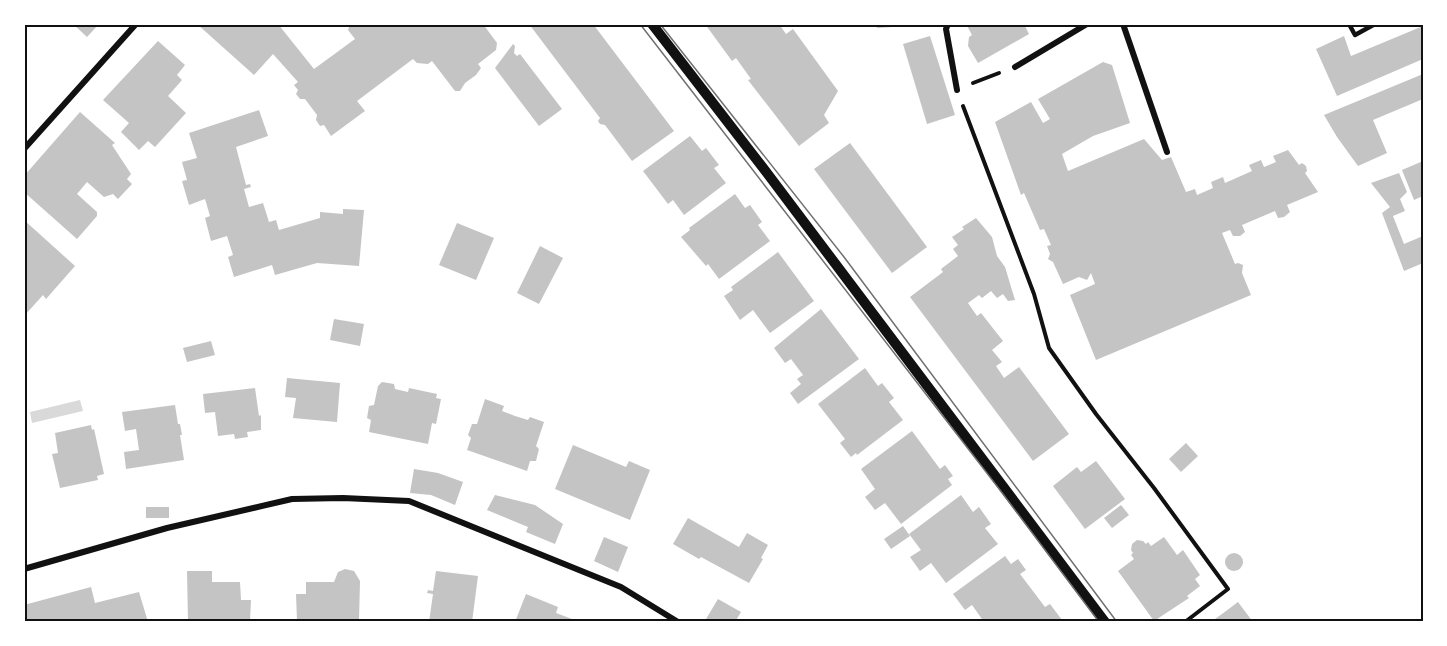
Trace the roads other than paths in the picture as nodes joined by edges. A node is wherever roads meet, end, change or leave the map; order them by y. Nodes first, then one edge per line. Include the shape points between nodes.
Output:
1 (136, 24) edge
2 (652, 24) edge
3 (948, 24) edge
4 (1087, 24) edge
5 (1123, 24) edge
6 (1349, 24) edge
7 (1375, 24) edge
8 (1015, 67) road end
9 (957, 90) road end
10 (24, 149) edge
11 (1167, 152) dead end
12 (24, 569) edge
13 (678, 622) edge
14 (1105, 622) edge

1 - 10 street
2 - 14 street
3 - 9 street
4 - 8 street
5 - 11 street
6 - 7 lane via 1355,35
12 - 13 street via 167,528 292,499 409,501 621,587

